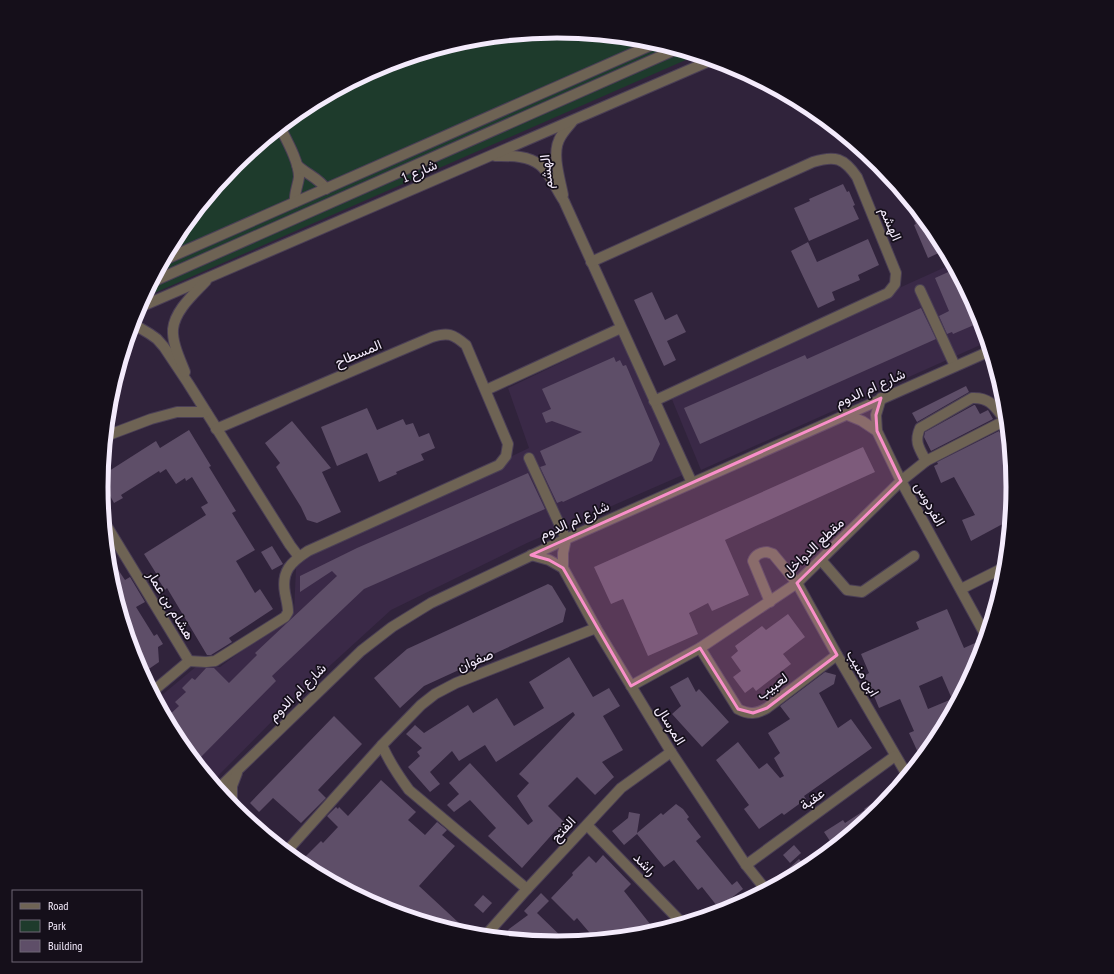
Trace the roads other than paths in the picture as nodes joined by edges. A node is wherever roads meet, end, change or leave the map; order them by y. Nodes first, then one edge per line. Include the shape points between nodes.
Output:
1 (646, 47) edge
2 (670, 52) edge
3 (705, 63) edge
4 (574, 120) junction
5 (282, 132) edge
6 (490, 156) junction
7 (298, 165) junction
8 (326, 188) junction
9 (564, 201) junction
10 (295, 202) junction
11 (172, 257) edge
12 (591, 262) junction
13 (210, 277) junction
14 (159, 279) edge
15 (920, 290) dead end
16 (147, 304) edge
17 (137, 328) edge
18 (621, 328) junction
19 (986, 354) edge
20 (954, 366) junction
21 (188, 383) junction
22 (486, 390) junction
23 (881, 398) junction
24 (654, 401) junction
25 (206, 412) junction
26 (999, 412) edge
27 (845, 414) junction
28 (1001, 423) edge
29 (216, 429) junction
30 (877, 431) junction
31 (111, 434) edge
32 (528, 458) dead end
33 (926, 461) junction
34 (901, 481) junction
35 (692, 483) junction
36 (111, 532) edge
37 (566, 538) junction
38 (531, 555) junction
39 (914, 556) dead end
40 (299, 557) junction
41 (821, 560) junction
42 (563, 568) junction
43 (998, 571) edge
44 (797, 583) junction
45 (961, 589) junction
46 (770, 602) junction
47 (596, 628) junction
48 (983, 629) edge
49 (700, 648) junction
50 (837, 655) junction
51 (189, 661) junction
52 (631, 686) junction
53 (156, 689) edge
54 (382, 745) junction
55 (671, 752) junction
56 (895, 756) junction
57 (905, 770) edge
58 (238, 771) junction
59 (222, 786) edge
60 (232, 796) edge
61 (587, 825) junction
62 (290, 847) edge
63 (746, 865) junction
64 (763, 886) edge
65 (527, 889) junction
66 (678, 919) edge
67 (490, 931) edge

1 - 8 street, شارع 1
2 - 14 street, شارع 1
3 - 4 street, شارع 1
4 - 6 street, شارع 1
4 - 9 street, الهشم via 559,140 557,147
5 - 7 street
6 - 9 street, الهشم via 519,156 540,164
6 - 13 street, شارع 1
7 - 8 street
7 - 10 street via 299,178
8 - 10 street, شارع 1
9 - 12 street, الهشم
10 - 11 street, شارع 1
12 - 18 street, الهشم
12 - 24 street, الهشم via 825,158 838,159 849,166 857,177 896,273 895,284 888,293
13 - 16 street, شارع 1
13 - 21 street via 178,315 173,330
15 - 20 street
17 - 21 street via 157,339
18 - 22 street
18 - 24 street, الهشم
19 - 20 street, شارع ام الدوم
20 - 23 street, شارع ام الدوم
21 - 25 street
22 - 29 street, المسطاح via 466,345 456,336 444,333
22 - 40 street, المسطاح via 508,444 506,456 499,465
23 - 27 street, شارع ام الدوم
23 - 30 street, الفردوس via 876,415
24 - 35 street, الهشم
25 - 29 street
25 - 31 street via 177,412
26 - 33 street via 988,401 972,398 920,428 916,436 917,443
27 - 30 street
27 - 35 street, شارع ام الدوم
28 - 33 street, مقطع الدواخل
29 - 40 street
30 - 34 street, الفردوس
32 - 37 street
33 - 34 street, مقطع الدواخل
34 - 41 street, مقطع الدواخل
34 - 45 street, الفردوس
35 - 37 street, شارع ام الدوم
36 - 51 street, هشام بن عمار
37 - 38 street, شارع ام الدوم
37 - 42 street
38 - 42 street via 549,560
38 - 58 street, شارع ام الدوم via 431,603 376,638 346,664
39 - 41 street via 862,592 847,590
40 - 51 street, المسطاح via 285,572 288,612 285,617 215,661
41 - 44 street, مقطع الدواخل
42 - 47 street, المرسال
43 - 45 street
44 - 46 street, مقطع الدواخل
44 - 46 street, ابن منيب via 770,552 758,554 753,561
44 - 50 street, ابن منيب
45 - 48 street, الفردوس
46 - 49 street, مقطع الدواخل
47 - 52 street, المرسال
47 - 54 street, صفوان via 456,683 421,705
49 - 50 street, لعبيب via 738,709 753,713 767,708
49 - 52 street, مقطع الدواخل
50 - 56 street, ابن منيب
51 - 53 street, هشام بن عمار
52 - 55 street, المرسال
54 - 62 street, صفوان
54 - 65 street via 395,772 409,790
55 - 61 street, الفتح via 621,788
55 - 63 street, المرسال
56 - 57 street, ابن منيب
56 - 63 street, عقبة
58 - 59 street, شارع ام الدوم
58 - 60 street via 232,786
61 - 65 street, الفتح
61 - 66 street, راشد
63 - 64 street, المرسال
65 - 67 street, الفتح

